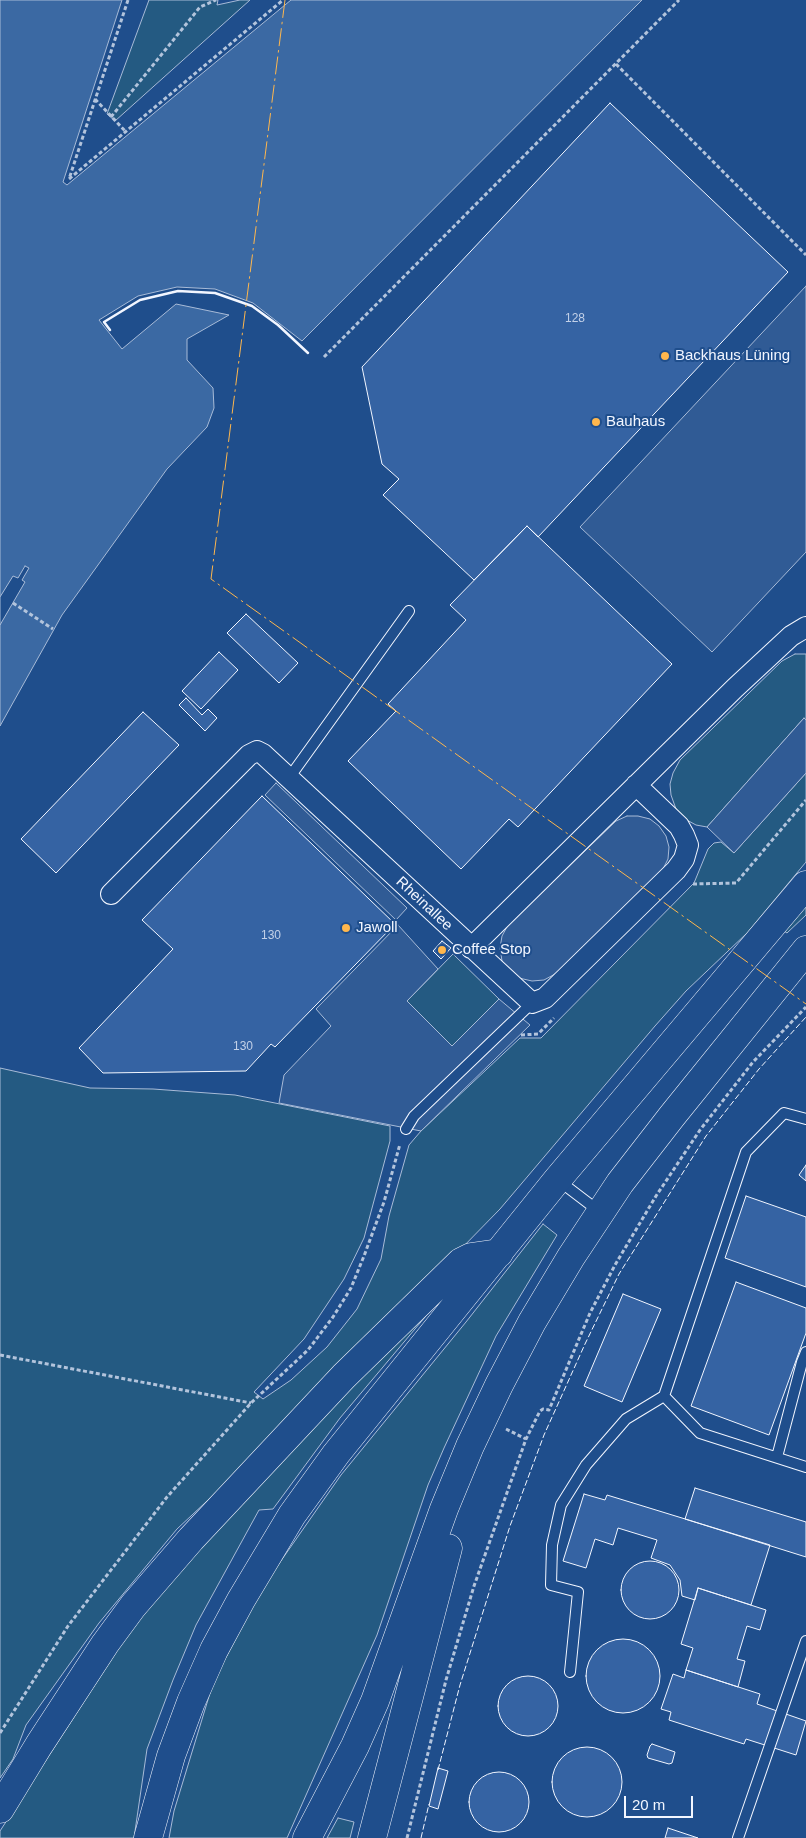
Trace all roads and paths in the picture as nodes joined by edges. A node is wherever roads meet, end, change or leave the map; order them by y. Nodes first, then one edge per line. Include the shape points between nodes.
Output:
1 (128, 0) edge
2 (216, 0) edge
3 (679, 0) edge
4 (280, 1) edge
5 (616, 64) junction
6 (95, 99) junction
7 (112, 117) junction
8 (126, 132) junction
9 (806, 255) edge
10 (324, 357) dead end
11 (13, 603) dead end
12 (409, 611) dead end
13 (806, 627) edge
14 (53, 629) dead end
15 (806, 644) edge
16 (777, 648) junction
17 (289, 778) junction
18 (636, 785) junction
19 (806, 800) edge
20 (806, 885) edge
21 (687, 890) dead end
22 (111, 894) dead end
23 (471, 948) junction
24 (806, 950) edge
25 (806, 974) edge
26 (532, 1003) junction
27 (806, 1007) edge
28 (559, 1013) dead end
29 (538, 1034) dead end
30 (734, 1039) junction
31 (806, 1120) edge
32 (406, 1129) joint
33 (557, 1180) junction
34 (601, 1212) junction
35 (499, 1253) junction
36 (523, 1340) junction
37 (806, 1352) edge
38 (0, 1356) edge
39 (664, 1396) junction
40 (251, 1403) junction
41 (777, 1457) junction
42 (806, 1467) edge
43 (806, 1640) edge
44 (570, 1672) dead end
45 (0, 1733) edge
46 (0, 1809) edge
47 (148, 1838) edge
48 (307, 1838) edge
49 (372, 1838) edge
50 (407, 1838) edge
51 (738, 1838) edge

1 - 6 path
2 - 7 path via 200,7
3 - 5 path
4 - 8 path
5 - 9 path
5 - 10 path
6 - 7 path
6 - 8 path via 69,179
7 - 8 path
11 - 14 path
12 - 17 lane
13 - 16 street
15 - 16 street
16 - 18 street
17 - 22 street, Rheinallee via 263,754 257,751 249,755
17 - 23 street, Rheinallee
18 - 23 street
18 - 26 street via 679,826 688,846 684,859 545,998
19 - 21 path via 736,883 694,883
20 - 33 highway
23 - 26 street, Rheinallee
24 - 30 highway
25 - 30 highway via 772,1001
26 - 32 lane via 414,1116
27 - 50 path via 753,1062 700,1130 656,1196 590,1313 549,1410 540,1411 526,1439 474,1586 449,1670
28 - 29 path
30 - 34 highway via 620,1183
31 - 39 lane via 784,1113 746,1152
32 - 40 path via 384,1202 351,1288 308,1350
33 - 34 lane
33 - 35 highway
34 - 36 highway
35 - 46 highway via 471,1257 461,1262 344,1376 186,1545 105,1644
35 - 47 highway via 336,1454 269,1551 214,1650 191,1702 171,1756
36 - 48 highway via 470,1446 375,1700
36 - 49 highway via 489,1421 462,1498
37 - 41 lane
38 - 40 path
39 - 41 lane via 700,1433
39 - 44 lane via 626,1419 586,1465 561,1506 552,1545 551,1585 578,1592
40 - 45 path via 167,1497 68,1626
41 - 42 lane
43 - 51 lane

